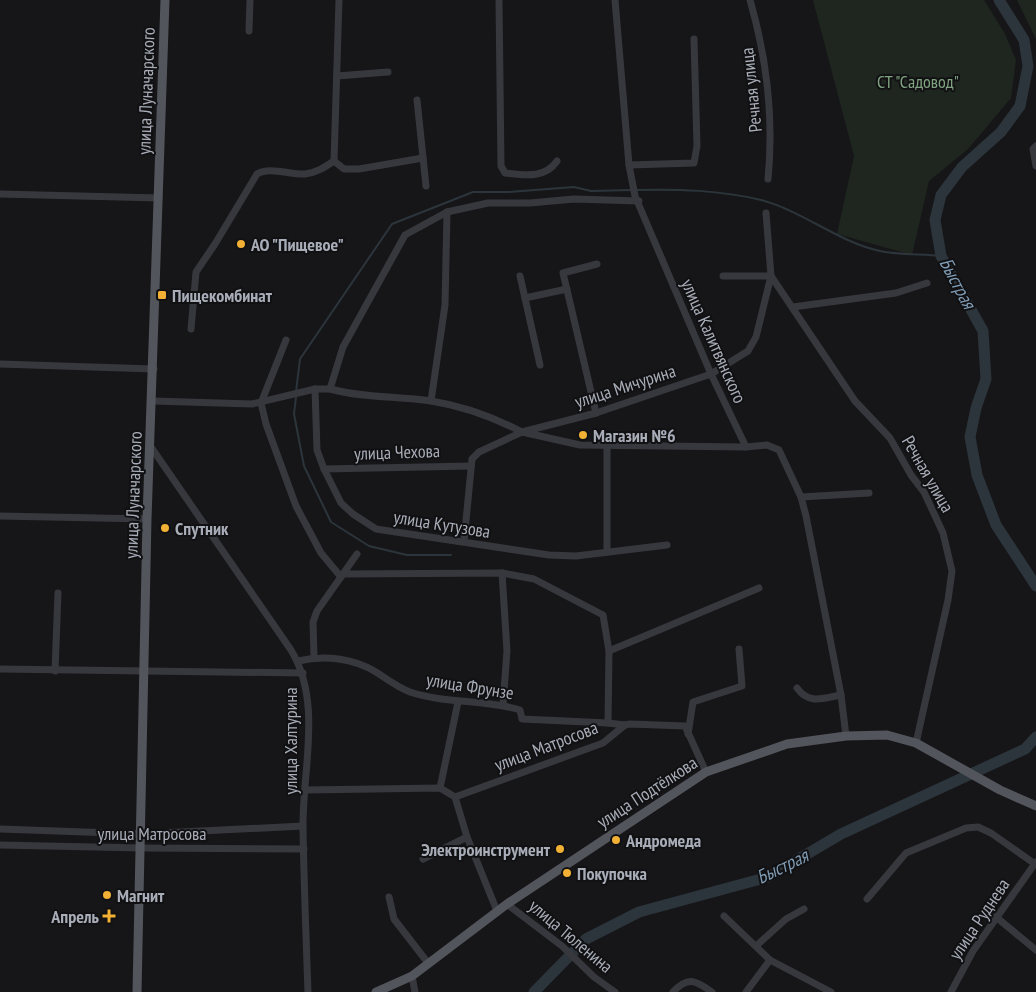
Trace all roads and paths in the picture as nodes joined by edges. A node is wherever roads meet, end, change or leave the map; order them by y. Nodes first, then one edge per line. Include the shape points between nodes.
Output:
1 (165, 0) edge
2 (250, 0) edge
3 (339, 0) edge
4 (499, 0) edge
5 (615, 0) edge
6 (750, 0) edge
7 (249, 31) dead end
8 (694, 39) dead end
9 (388, 72) dead end
10 (337, 76) junction
11 (417, 100) dead end
12 (1034, 147) edge
13 (423, 158) junction
14 (334, 161) junction
15 (557, 161) dead end
16 (1036, 166) edge
17 (629, 167) junction
18 (768, 179) dead end
19 (426, 186) dead end
20 (0, 194) edge
21 (159, 198) junction
22 (637, 199) junction
23 (447, 212) junction
24 (766, 213) dead end
25 (597, 264) dead end
26 (520, 276) dead end
27 (723, 276) dead end
28 (771, 276) junction
29 (927, 283) dead end
30 (567, 289) junction
31 (525, 298) junction
32 (793, 307) junction
33 (191, 329) dead end
34 (286, 340) dead end
35 (0, 364) edge
36 (540, 365) dead end
37 (154, 369) junction
38 (710, 374) junction
39 (315, 389) junction
40 (330, 389) junction
41 (153, 401) junction
42 (431, 401) junction
43 (261, 403) junction
44 (596, 413) junction
45 (522, 432) junction
46 (151, 447) junction
47 (608, 447) junction
48 (746, 447) junction
49 (471, 466) junction
50 (324, 470) junction
51 (869, 493) dead end
52 (801, 497) junction
53 (0, 516) edge
54 (147, 519) junction
55 (464, 541) junction
56 (667, 545) dead end
57 (607, 552) junction
58 (356, 554) dead end
59 (502, 573) junction
60 (342, 576) junction
61 (759, 588) dead end
62 (58, 593) dead end
63 (739, 649) dead end
64 (609, 651) junction
65 (314, 657) junction
66 (298, 661) junction
67 (0, 670) edge
68 (55, 671) junction
69 (145, 672) junction
70 (303, 673) junction
71 (797, 688) dead end
72 (841, 694) junction
73 (458, 702) junction
74 (503, 704) junction
75 (608, 723) junction
76 (625, 725) junction
77 (688, 735) junction
78 (846, 736) junction
79 (916, 743) junction
80 (706, 772) junction
81 (440, 788) junction
82 (306, 790) junction
83 (455, 797) junction
84 (1036, 806) edge
85 (303, 826) junction
86 (0, 829) edge
87 (141, 834) junction
88 (467, 837) junction
89 (0, 845) edge
90 (141, 848) junction
91 (304, 849) junction
92 (423, 860) dead end
93 (1035, 863) edge
94 (389, 897) dead end
95 (867, 899) dead end
96 (507, 904) junction
97 (804, 909) dead end
98 (497, 911) junction
99 (724, 916) dead end
100 (996, 917) junction
101 (756, 946) junction
102 (1036, 950) edge
103 (770, 960) junction
104 (428, 963) junction
105 (412, 976) junction
106 (137, 992) edge
107 (308, 992) edge
108 (376, 992) edge
109 (415, 992) edge
110 (615, 992) edge
111 (673, 992) edge
112 (712, 992) edge
113 (746, 992) edge
114 (831, 992) edge
115 (951, 992) edge

1 - 21 main road, улица Луначарского
2 - 7 street
3 - 10 street
4 - 15 street via 501,166 505,173 541,174 552,169
5 - 17 street, улица Калитвянского
6 - 18 street, Речная улица via 768,80 771,148
8 - 17 street via 698,146 694,163
9 - 10 street
10 - 14 street
11 - 13 street
12 - 16 street
13 - 14 street via 359,169 344,169
13 - 19 street
14 - 33 street via 307,174 269,171 257,174 196,272
17 - 22 street, улица Калитвянского
20 - 21 street
21 - 37 main road, улица Луначарского
22 - 23 street via 488,203
22 - 38 street, улица Калитвянского
23 - 40 street via 404,235 343,347
23 - 42 street via 445,305
24 - 28 street
25 - 30 street via 563,273
26 - 31 street
27 - 28 street
28 - 32 street, Речная улица
28 - 38 street, улица Мичурина via 763,315 748,351
29 - 32 street via 896,293
30 - 31 street
30 - 44 street
31 - 36 street
32 - 79 street, Речная улица via 855,400 890,438 924,492 943,533 952,571
34 - 43 street
35 - 37 street
37 - 41 main road, улица Луначарского
38 - 44 street, улица Мичурина
38 - 48 street, улица Калитвянского
39 - 40 street
39 - 43 street
39 - 50 street, улица Кутузова via 317,450
40 - 42 street
41 - 43 street
41 - 46 main road, улица Луначарского
42 - 45 street via 493,416
43 - 60 street via 296,506 321,553
44 - 45 street, улица Мичурина
45 - 47 street via 580,445
45 - 49 street via 479,452 472,459
46 - 54 main road, улица Луначарского
46 - 66 street, улица Халтурина
47 - 48 street
47 - 57 street
48 - 52 street via 767,445 779,450
49 - 50 street, улица Чехова
49 - 55 street
50 - 55 street, улица Кутузова via 341,503 376,530
51 - 52 street
52 - 72 street
53 - 54 street
54 - 69 main road, улица Луначарского
55 - 57 street, улица Кутузова via 549,555
56 - 57 street, улица Кутузова
58 - 60 street
59 - 60 street
59 - 64 street via 534,579 603,615
59 - 74 street via 507,651
60 - 65 street via 313,622
61 - 64 street
62 - 68 street
63 - 77 street via 742,686 693,702
64 - 75 street
65 - 66 street, улица Фрунзе
65 - 73 street, улица Фрунзе via 358,663 410,692
66 - 70 street, улица Халтурина
67 - 68 street
68 - 69 street
69 - 70 street
69 - 87 main road, улица Луначарского
70 - 82 street, улица Халтурина via 308,694
71 - 72 street via 803,696 814,700
72 - 78 street
73 - 74 street, улица Фрунзе
73 - 81 street
74 - 75 street, улица Фрунзе via 520,710 522,719
75 - 76 street
76 - 77 street via 685,726
76 - 83 street, улица Матросова via 603,743
77 - 80 street
78 - 79 main road, улица Подтёлкова via 887,735
78 - 80 main road, улица Подтёлкова via 787,744
79 - 84 main road, улица Подтёлкова via 1000,790
80 - 96 main road, улица Подтёлкова
81 - 82 street
81 - 83 street
82 - 85 street, улица Халтурина
83 - 88 street
85 - 87 street, улица Матросова
85 - 91 street, улица Халтурина
86 - 87 street, улица Матросова
87 - 90 main road, улица Луначарского
88 - 92 street
88 - 98 street
89 - 90 street, улица Матросова
90 - 91 street, улица Матросова
90 - 106 main road, улица Луначарского
91 - 107 street, улица Халтурина
93 - 95 street, улица Руднева via 978,827 966,828 906,853
93 - 100 street, улица Руднева
94 - 104 street via 394,919
96 - 98 main road, улица Подтёлкова
96 - 110 street, улица Тюленина
97 - 101 street via 786,919
98 - 104 main road, улица Подтёлкова
99 - 101 street
100 - 102 street
100 - 115 street, улица Руднева
101 - 103 street
103 - 113 street
103 - 114 street
104 - 105 main road, улица Подтёлкова
105 - 108 main road, улица Подтёлкова
105 - 109 street
111 - 112 street via 682,983 693,981

